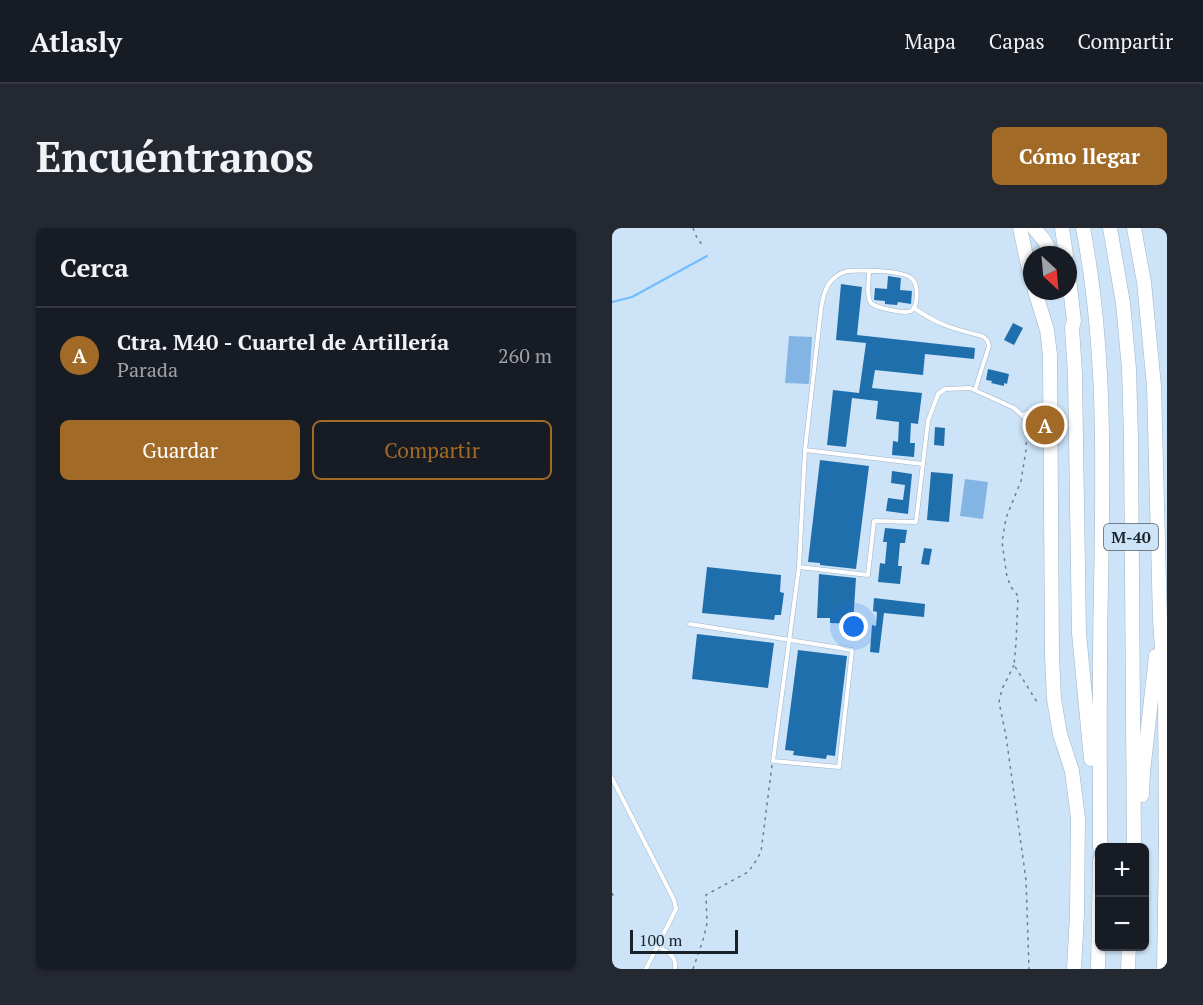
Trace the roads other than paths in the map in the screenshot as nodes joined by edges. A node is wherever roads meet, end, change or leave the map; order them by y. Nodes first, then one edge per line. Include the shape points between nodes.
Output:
1 (1034, 228) edge
2 (1062, 228) edge
3 (1083, 228) edge
4 (1110, 228) edge
5 (1134, 228) edge
6 (1047, 246) edge
7 (1065, 246) edge
8 (868, 272) junction
9 (1038, 300) edge
10 (1065, 300) edge
11 (1072, 300) edge
12 (914, 308) junction
13 (1072, 328) junction
14 (975, 390) junction
15 (1050, 400) junction
16 (1022, 415) junction
17 (805, 450) junction
18 (1051, 450) junction
19 (923, 464) junction
20 (799, 567) junction
21 (1160, 620) junction
22 (690, 624) dead end
23 (789, 640) junction
24 (612, 780) edge
25 (1099, 843) edge
26 (1100, 843) edge
27 (1135, 843) edge
28 (1137, 843) edge
29 (1099, 897) edge
30 (657, 946) junction
31 (1130, 951) edge
32 (646, 969) edge
33 (675, 969) edge
34 (1074, 969) edge
35 (1098, 969) edge
36 (1128, 969) edge
37 (1164, 969) edge

1 - 6 highway
2 - 7 highway
3 - 26 highway, M-40 via 1100,366
4 - 27 highway, M-40 via 1129,369
5 - 21 highway via 1144,282 1154,386
8 - 12 lane via 911,278 917,290
8 - 12 lane via 873,305 905,312
8 - 17 lane via 839,274 825,289
9 - 15 highway via 1047,330
10 - 13 highway
11 - 13 highway
12 - 14 lane via 948,327 986,338 989,346
13 - 25 highway via 1079,633
14 - 16 lane
14 - 19 lane via 945,389 938,394 928,421
15 - 16 lane
15 - 18 highway
16 - 18 lane
17 - 19 lane
17 - 20 lane
18 - 34 highway via 1054,699 1072,771 1078,818
19 - 20 lane via 916,522 874,521 868,575
20 - 23 lane
21 - 28 highway
21 - 37 highway via 1165,703
22 - 23 lane
23 - 23 lane via 773,761 839,767 852,650
24 - 30 lane via 674,900 676,909
29 - 35 highway
30 - 32 lane
30 - 33 lane via 671,954
31 - 36 highway

